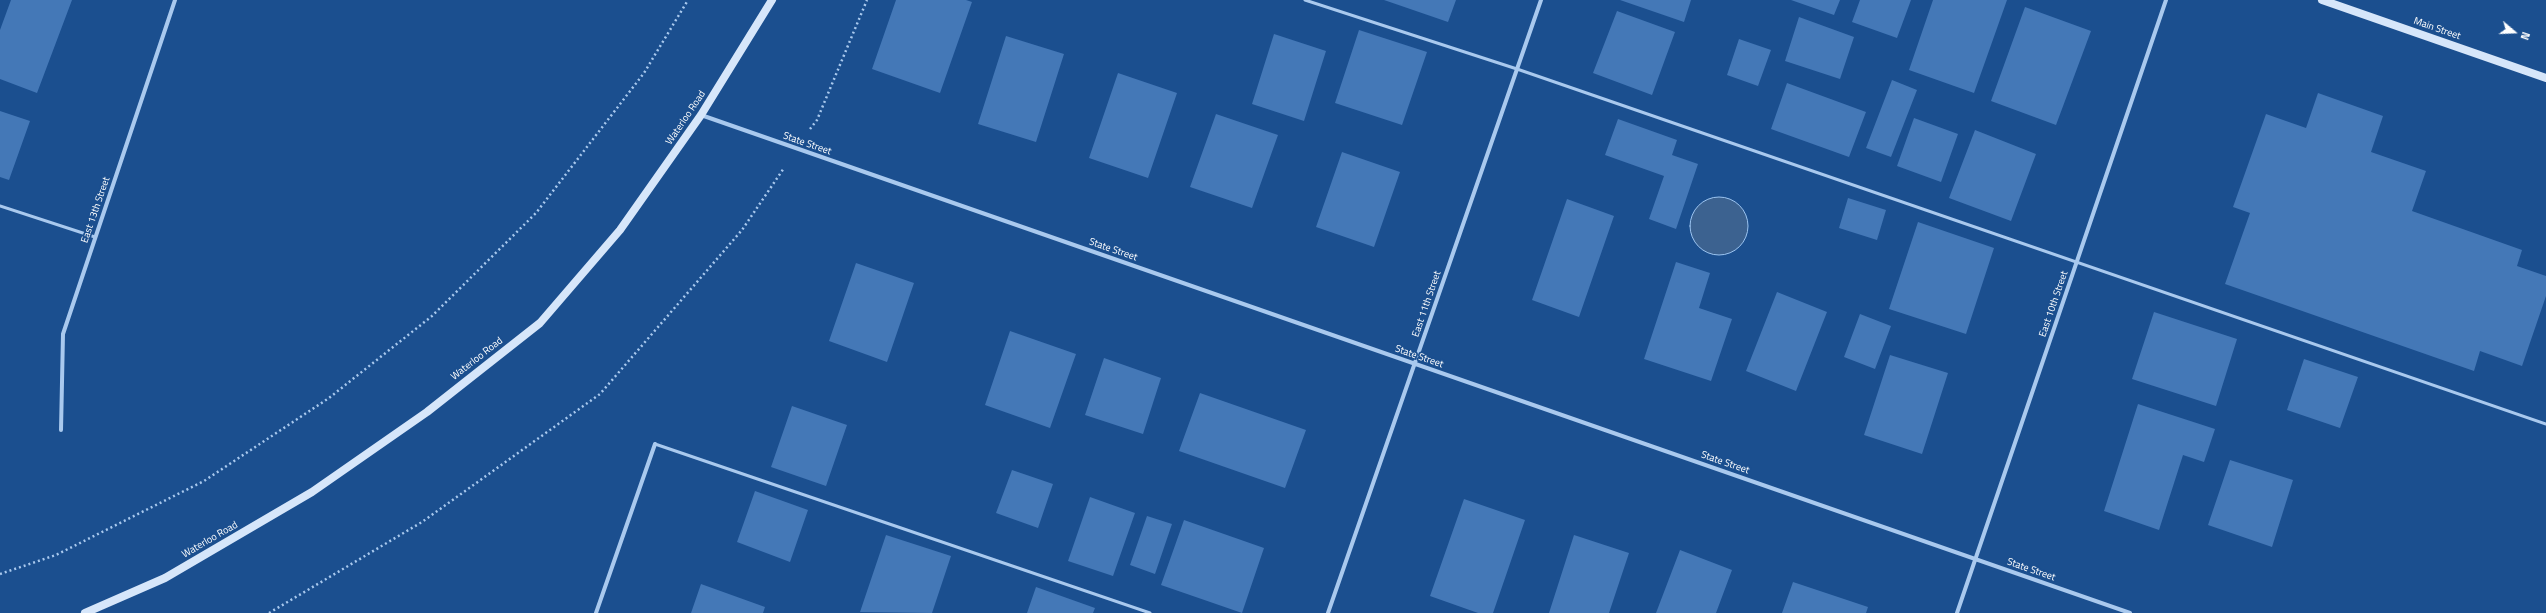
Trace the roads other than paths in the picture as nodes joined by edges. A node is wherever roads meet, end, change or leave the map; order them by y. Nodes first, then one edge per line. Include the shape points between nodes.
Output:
1 (176, 0) edge
2 (772, 0) edge
3 (1305, 0) edge
4 (1541, 0) edge
5 (2166, 0) edge
6 (2322, 0) edge
7 (1517, 70) junction
8 (2546, 78) edge
9 (701, 115) junction
10 (0, 206) edge
11 (95, 237) junction
12 (2077, 262) junction
13 (1415, 364) junction
14 (2546, 424) edge
15 (62, 430) dead end
16 (655, 444) joint
17 (1976, 559) junction
18 (85, 613) edge
19 (596, 613) edge
20 (1150, 613) edge
21 (1328, 613) edge
22 (1957, 613) edge
23 (2130, 613) edge

1 - 11 street, East 13th Street
2 - 9 main road, Waterloo Road
3 - 7 lane
4 - 7 street, East 11th Street
5 - 12 street, East 10th Street
6 - 8 main road, Main Street
7 - 12 lane
7 - 13 street, East 11th Street
9 - 13 street, State Street
9 - 18 main road, Waterloo Road via 620,230 540,323 427,412 312,492 165,578
10 - 11 lane
11 - 15 street, East 13th Street via 63,334
12 - 14 lane
12 - 17 street, East 10th Street
13 - 17 street, State Street
13 - 21 street, East 11th Street
16 - 19 street
16 - 20 lane
17 - 22 street, East 10th Street
17 - 23 street, State Street

